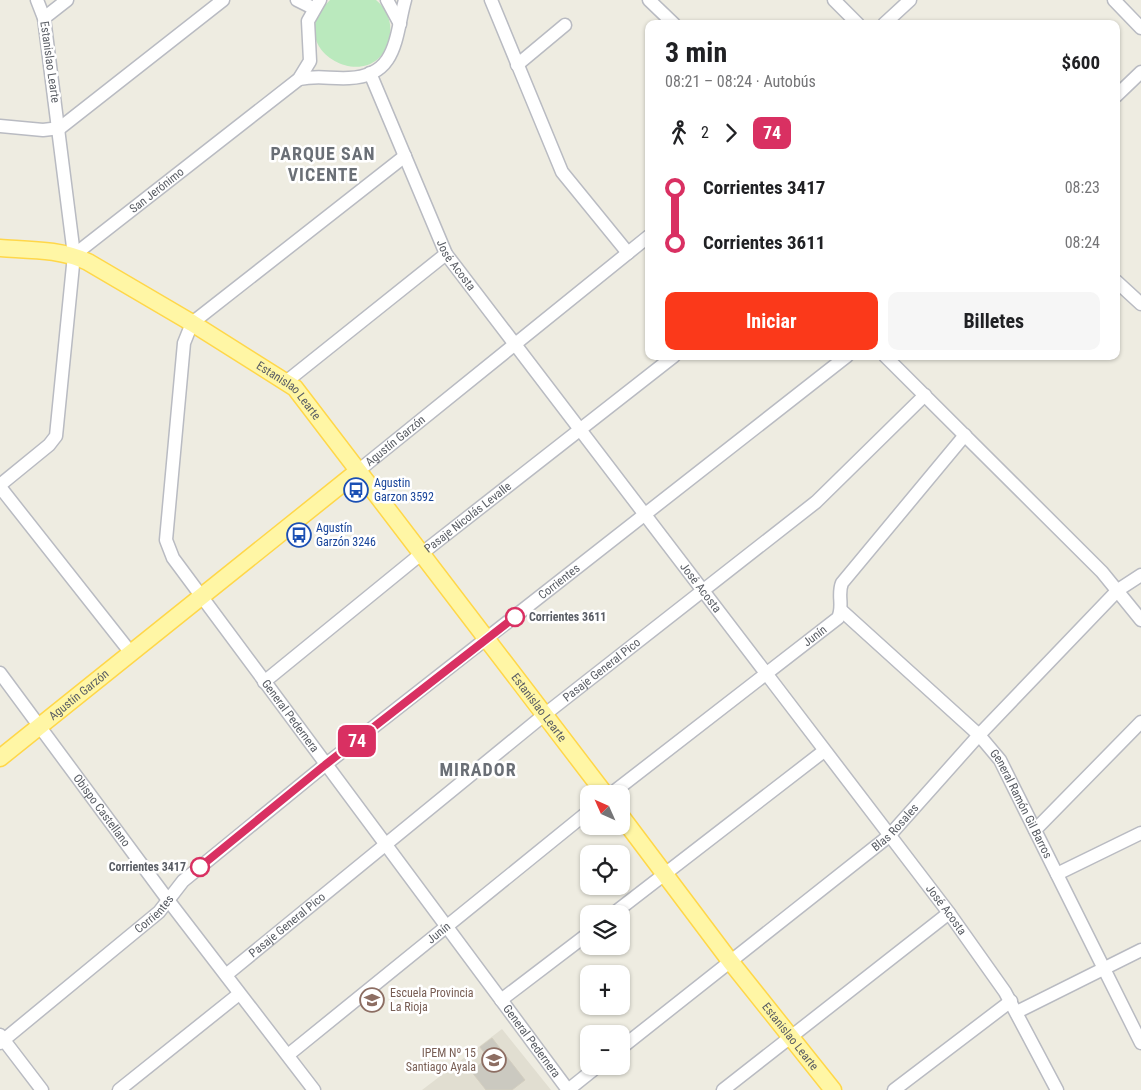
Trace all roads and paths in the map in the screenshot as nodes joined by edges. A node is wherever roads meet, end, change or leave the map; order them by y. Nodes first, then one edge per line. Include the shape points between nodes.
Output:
1 (37, 0) edge
2 (67, 0) edge
3 (223, 0) edge
4 (297, 0) edge
5 (387, 0) edge
6 (405, 0) edge
7 (490, 0) edge
8 (650, 0) edge
9 (834, 0) edge
10 (910, 0) edge
11 (1114, 0) edge
12 (316, 4) edge
13 (44, 18) junction
14 (670, 20) edge
15 (854, 20) edge
16 (888, 20) edge
17 (400, 24) junction
18 (565, 25) dead end
19 (1141, 28) edge
20 (309, 42) junction
21 (517, 65) junction
22 (1141, 72) edge
23 (370, 73) junction
24 (340, 78) junction
25 (299, 79) junction
26 (1120, 92) edge
27 (0, 126) edge
28 (60, 128) junction
29 (405, 156) junction
30 (645, 239) edge
31 (0, 248) edge
32 (628, 253) junction
33 (446, 254) junction
34 (74, 255) junction
35 (1120, 285) edge
36 (1141, 304) edge
37 (192, 323) junction
38 (516, 343) junction
39 (669, 360) edge
40 (841, 360) edge
41 (889, 360) edge
42 (286, 381) junction
43 (925, 395) junction
44 (581, 430) junction
45 (965, 435) junction
46 (358, 471) junction
47 (0, 486) edge
48 (644, 514) junction
49 (421, 554) junction
50 (1141, 575) edge
51 (1118, 590) junction
52 (702, 591) junction
53 (202, 596) junction
54 (842, 611) junction
55 (1141, 620) edge
56 (486, 640) junction
57 (131, 653) junction
58 (0, 673) edge
59 (765, 674) junction
60 (264, 682) junction
61 (544, 714) junction
62 (1141, 722) edge
63 (40, 726) junction
64 (979, 735) junction
65 (824, 751) junction
66 (0, 758) edge
67 (325, 765) junction
68 (598, 785) edge
69 (623, 785) edge
70 (580, 818) edge
71 (630, 828) edge
72 (1035, 830) junction
73 (1141, 833) edge
74 (889, 836) junction
75 (385, 845) junction
76 (665, 874) junction
77 (1057, 874) junction
78 (168, 900) junction
79 (625, 905) edge
80 (949, 913) junction
81 (446, 927) junction
82 (580, 940) edge
83 (1141, 950) edge
84 (730, 961) junction
85 (1104, 968) junction
86 (226, 976) junction
87 (239, 994) junction
88 (501, 1000) junction
89 (1014, 1007) junction
90 (790, 1036) junction
91 (1, 1039) edge
92 (630, 1041) edge
93 (1141, 1043) edge
94 (288, 1054) junction
95 (587, 1075) edge
96 (307, 1087) edge
97 (42, 1090) edge
98 (119, 1090) edge
99 (568, 1090) edge
100 (723, 1090) edge
101 (833, 1090) edge
102 (894, 1090) edge
103 (1057, 1090) edge

1 - 13 street, Estanislao Learte
2 - 13 street
3 - 28 street
4 - 12 street
5 - 17 street
6 - 17 street
7 - 21 street
8 - 14 street
9 - 15 street
10 - 16 street
11 - 19 street
12 - 20 street via 308,21
13 - 28 street, Estanislao Learte
17 - 23 street via 390,56
18 - 21 street
20 - 24 street via 318,63
20 - 25 street via 310,61
21 - 32 street via 562,172
22 - 26 street
23 - 24 street
23 - 29 street, José Acosta
24 - 25 street
25 - 34 street, San Jerónimo
27 - 28 street via 43,130
28 - 34 street, Estanislao Learte
29 - 33 street, José Acosta
29 - 37 street
30 - 32 street, Agustín Garzón
31 - 34 main road
32 - 38 street, Agustín Garzón
33 - 38 street, José Acosta
33 - 42 street
34 - 37 main road, Estanislao Learte
34 - 47 street via 56,436
35 - 36 street
37 - 42 main road, Estanislao Learte
37 - 53 street, General Pedernera via 184,343 166,540 173,558
38 - 44 street, José Acosta
38 - 46 street, Agustín Garzón
39 - 44 street, Pasaje Nicolás Levalle
40 - 48 street, Corrientes
41 - 43 street
42 - 46 main road, Estanislao Learte
43 - 45 street
43 - 52 street, Pasaje General Pico via 816,502
44 - 48 street, José Acosta
44 - 49 street, Pasaje Nicolás Levalle
45 - 51 street
45 - 54 street via 842,583 839,589
46 - 49 main road, Estanislao Learte
46 - 53 main road, Agustín Garzón
47 - 57 street
48 - 52 street, José Acosta
48 - 56 street, Corrientes
49 - 56 main road, Estanislao Learte
49 - 60 street, Pasaje Nicolás Levalle
50 - 51 street, Blas Rosales
51 - 55 street
51 - 64 street, Blas Rosales
52 - 59 street, José Acosta
52 - 61 street, Pasaje General Pico
53 - 57 main road, Agustín Garzón
53 - 60 street, General Pedernera
54 - 59 street, Junín via 831,624
54 - 64 street, General Ramón Gil Barros
56 - 61 main road, Estanislao Learte
56 - 67 street, Corrientes
57 - 63 main road, Agustín Garzón
58 - 63 street, Obispo Castellano
59 - 65 street, José Acosta
59 - 69 street, Junín
60 - 67 street, General Pedernera
61 - 68 main road, Estanislao Learte
61 - 75 street, Pasaje General Pico
62 - 72 street
63 - 66 main road, Agustín Garzón
63 - 78 street, Obispo Castellano
64 - 72 street, General Ramón Gil Barros via 1000,760
64 - 74 street, Blas Rosales
65 - 74 street, José Acosta
65 - 76 street
67 - 75 street, General Pedernera
67 - 78 street, Corrientes via 183,881
70 - 81 street, Junín
71 - 76 main road, Estanislao Learte
72 - 77 street, General Ramón Gil Barros
73 - 77 street
74 - 80 street, José Acosta
74 - 84 street, Blas Rosales
75 - 81 street, General Pedernera
75 - 86 street, Pasaje General Pico
76 - 79 street
76 - 84 main road, Estanislao Learte
77 - 85 street, General Ramón Gil Barros
78 - 86 street, Obispo Castellano
78 - 91 street, Corrientes via 159,912
80 - 89 street, José Acosta
80 - 90 street
81 - 88 street, General Pedernera
81 - 94 street, Junín
82 - 88 street
83 - 85 street
84 - 90 main road, Estanislao Learte
84 - 92 street, Blas Rosales
85 - 89 street
85 - 93 street, General Ramón Gil Barros
86 - 87 street, Obispo Castellano
87 - 94 street, Obispo Castellano
87 - 98 street
88 - 99 street, General Pedernera
89 - 102 street
89 - 103 street, José Acosta
90 - 100 street
90 - 101 main road, Estanislao Learte
91 - 97 street
94 - 96 street, Obispo Castellano
95 - 99 street

